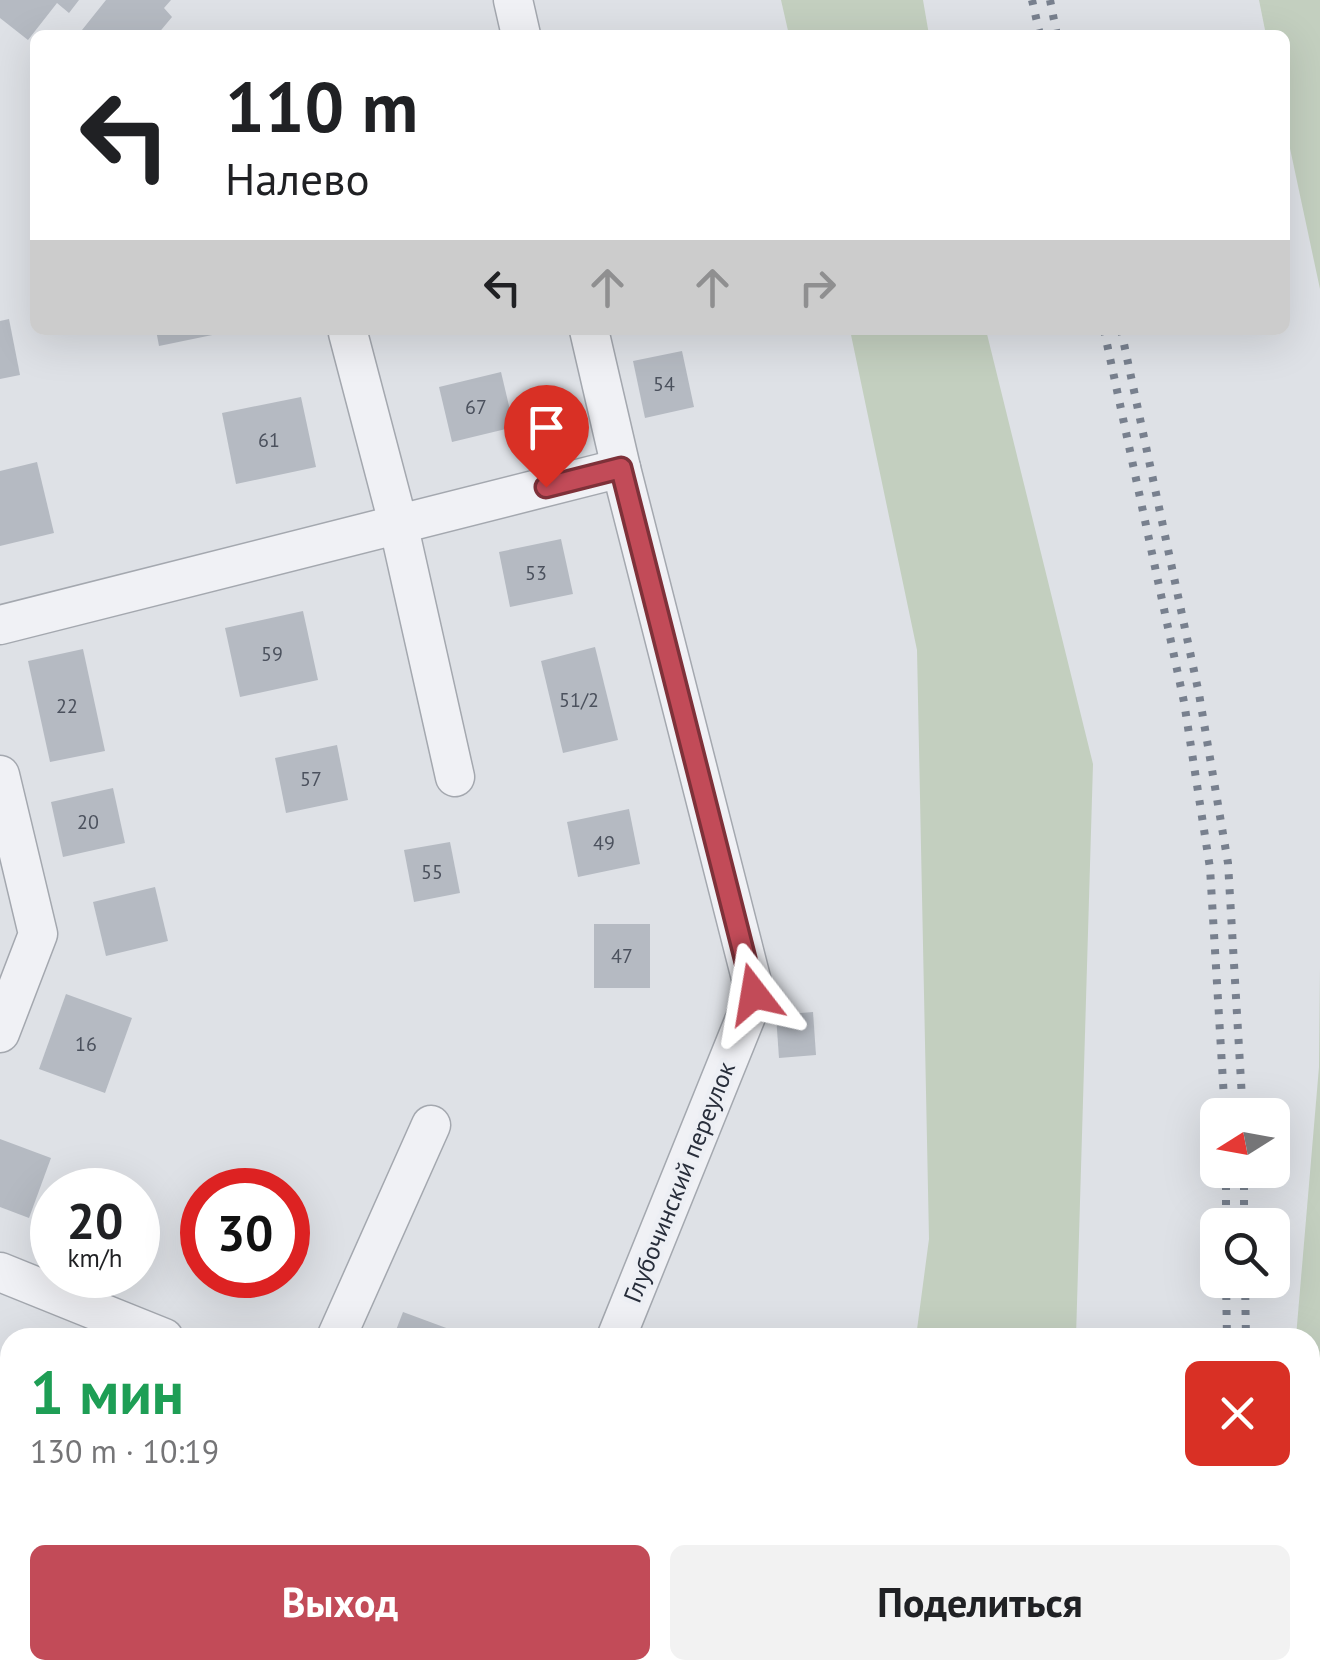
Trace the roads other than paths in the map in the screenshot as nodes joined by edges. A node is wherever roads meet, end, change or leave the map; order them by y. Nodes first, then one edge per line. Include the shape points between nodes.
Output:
1 (514, 0) edge
2 (521, 30) edge
3 (349, 335) edge
4 (590, 335) edge
5 (621, 468) junction
6 (398, 523) junction
7 (0, 625) edge
8 (0, 774) edge
9 (455, 777) dead end
10 (0, 1033) edge
11 (431, 1125) dead end
12 (0, 1272) edge
13 (139, 1328) edge
14 (340, 1328) edge
15 (620, 1328) edge

1 - 2 street
3 - 6 street
4 - 5 street, Глубочинский переулок
5 - 6 street
5 - 15 street, Глубочинский переулок via 754,994
6 - 7 street
6 - 9 street
8 - 10 street via 38,934
11 - 14 street
12 - 13 street

